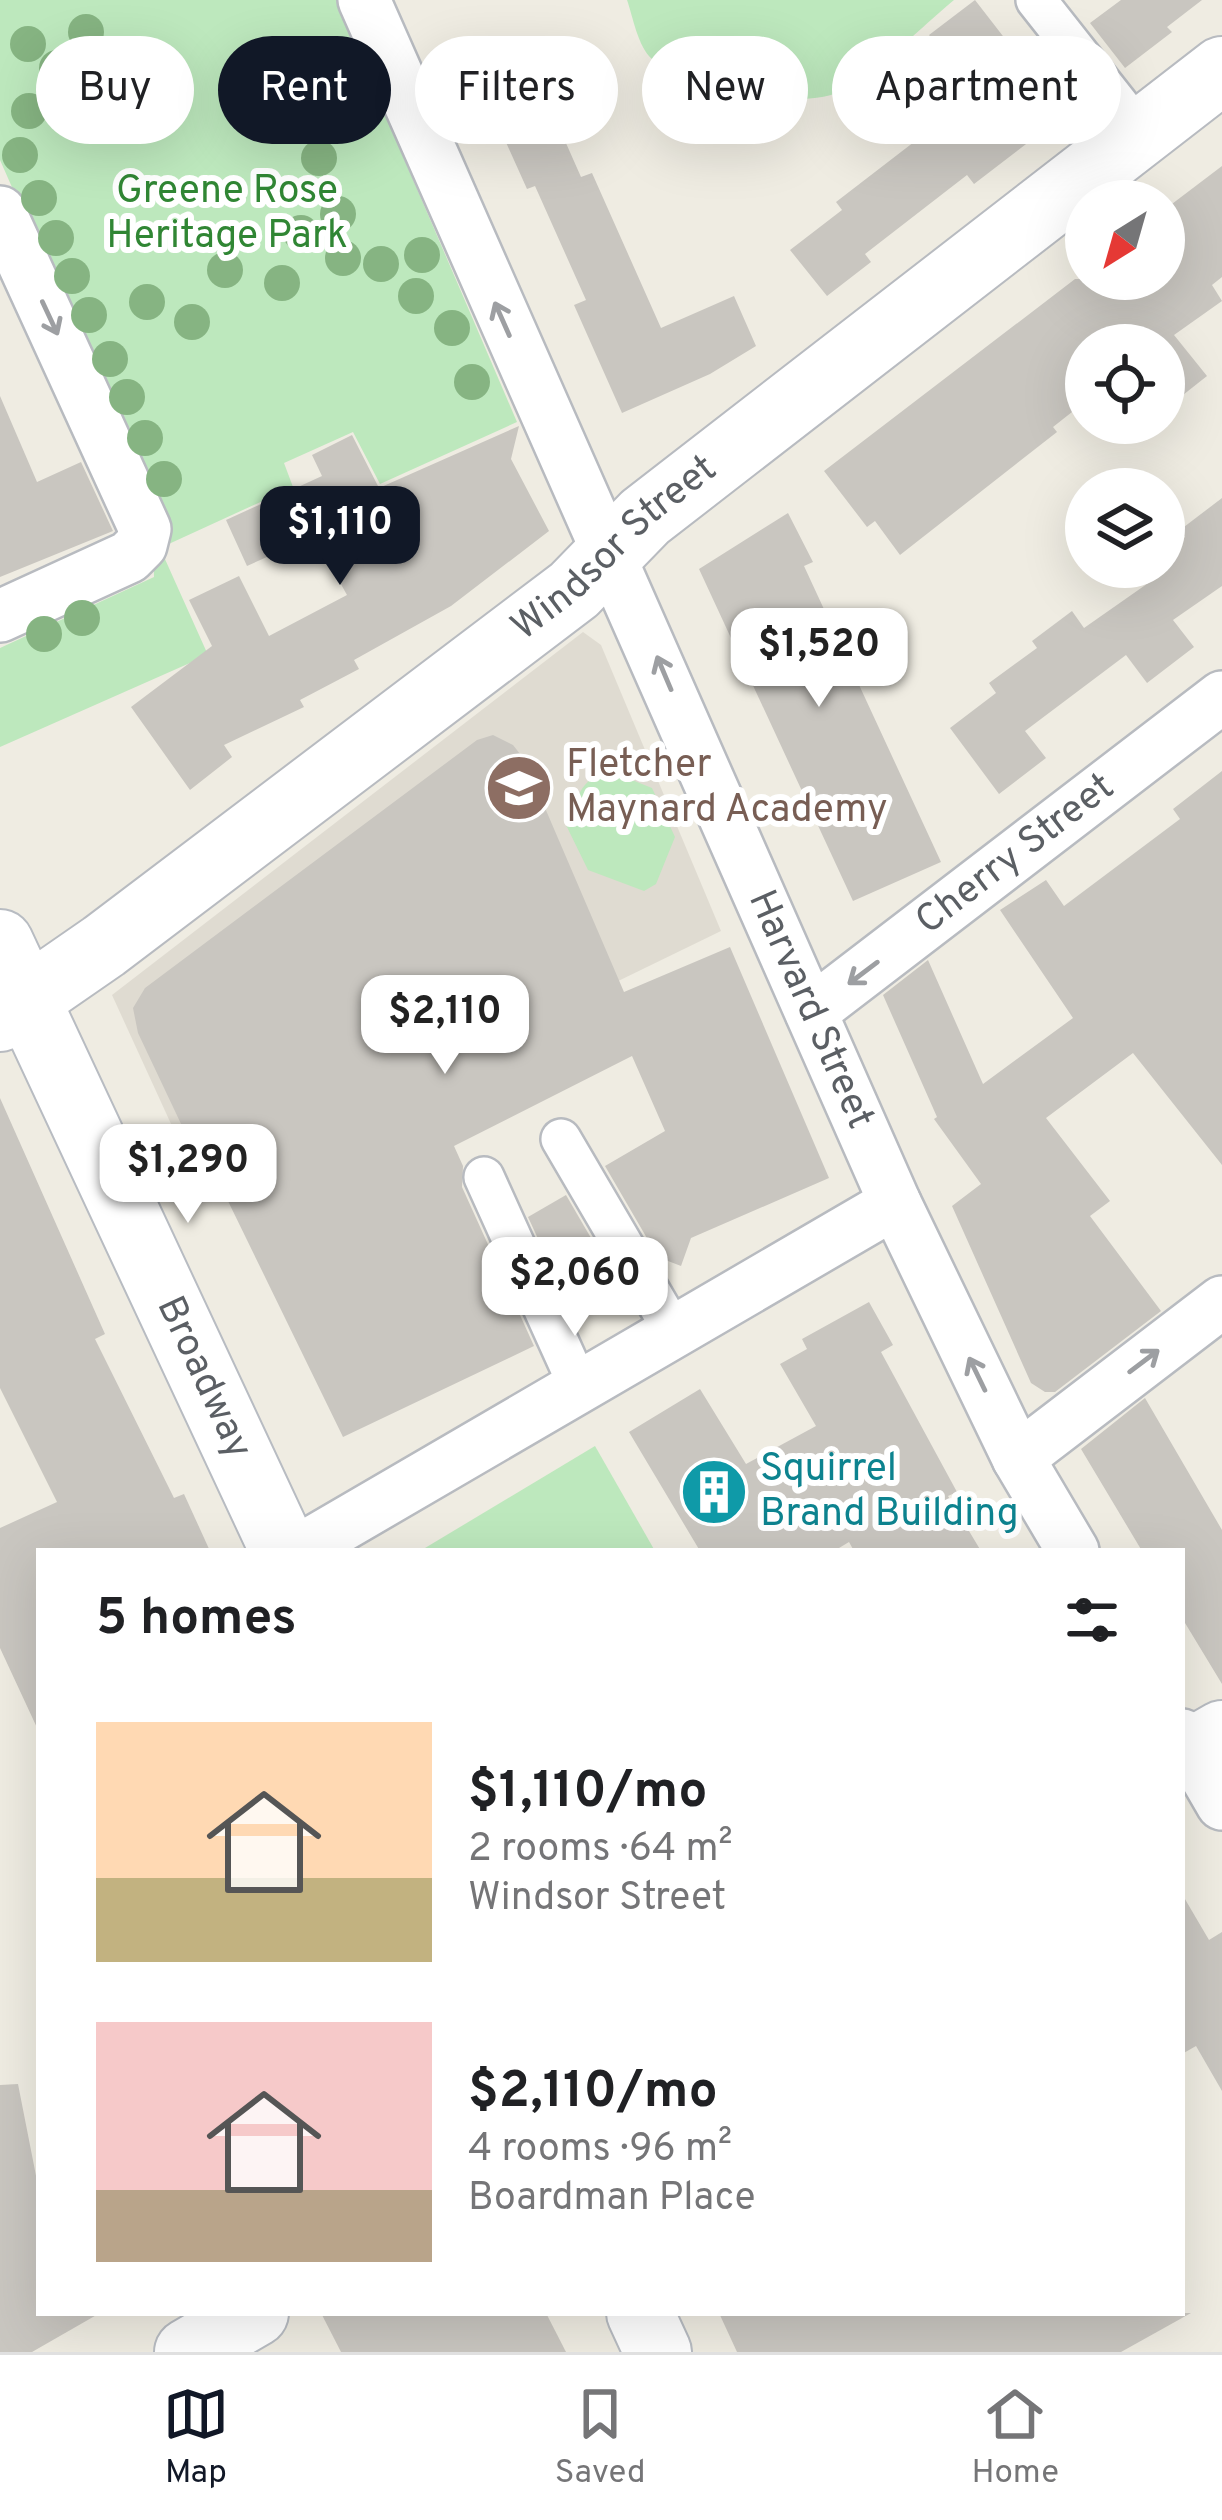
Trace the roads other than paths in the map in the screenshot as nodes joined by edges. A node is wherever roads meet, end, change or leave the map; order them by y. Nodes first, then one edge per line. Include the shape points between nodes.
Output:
1 (364, 0) edge
2 (1036, 0) edge
3 (1222, 70) edge
4 (1141, 133) junction
5 (0, 212) edge
6 (610, 555) junction
7 (0, 616) edge
8 (1222, 697) edge
9 (9, 987) edge
10 (811, 1012) junction
11 (561, 1138) dead end
12 (484, 1177) dead end
13 (895, 1203) junction
14 (1222, 1302) edge
15 (674, 1332) junction
16 (579, 1387) junction
17 (1018, 1458) junction
18 (283, 1548) edge
19 (303, 1548) edge
20 (1071, 1548) edge
21 (250, 2316) edge
22 (641, 2316) edge
23 (188, 2352) edge
24 (658, 2352) edge

6 -> 1 street, Harvard Street
2 - 4 street
3 - 4 street, Windsor Street
4 - 6 street, Windsor Street via 645,517
5 -> 7 street via 145,529 130,557
6 - 9 street, Windsor Street via 344,765
10 -> 6 street, Harvard Street
8 -> 10 street, Cherry Street
9 - 18 street, Broadway
10 - 13 street, Harvard Street
11 - 15 street
12 - 16 street
13 - 15 street
17 -> 13 street, Harvard Street
17 -> 14 street
15 - 16 street
16 - 19 street
17 - 20 street, Harvard Street
21 - 23 street
22 - 24 street

